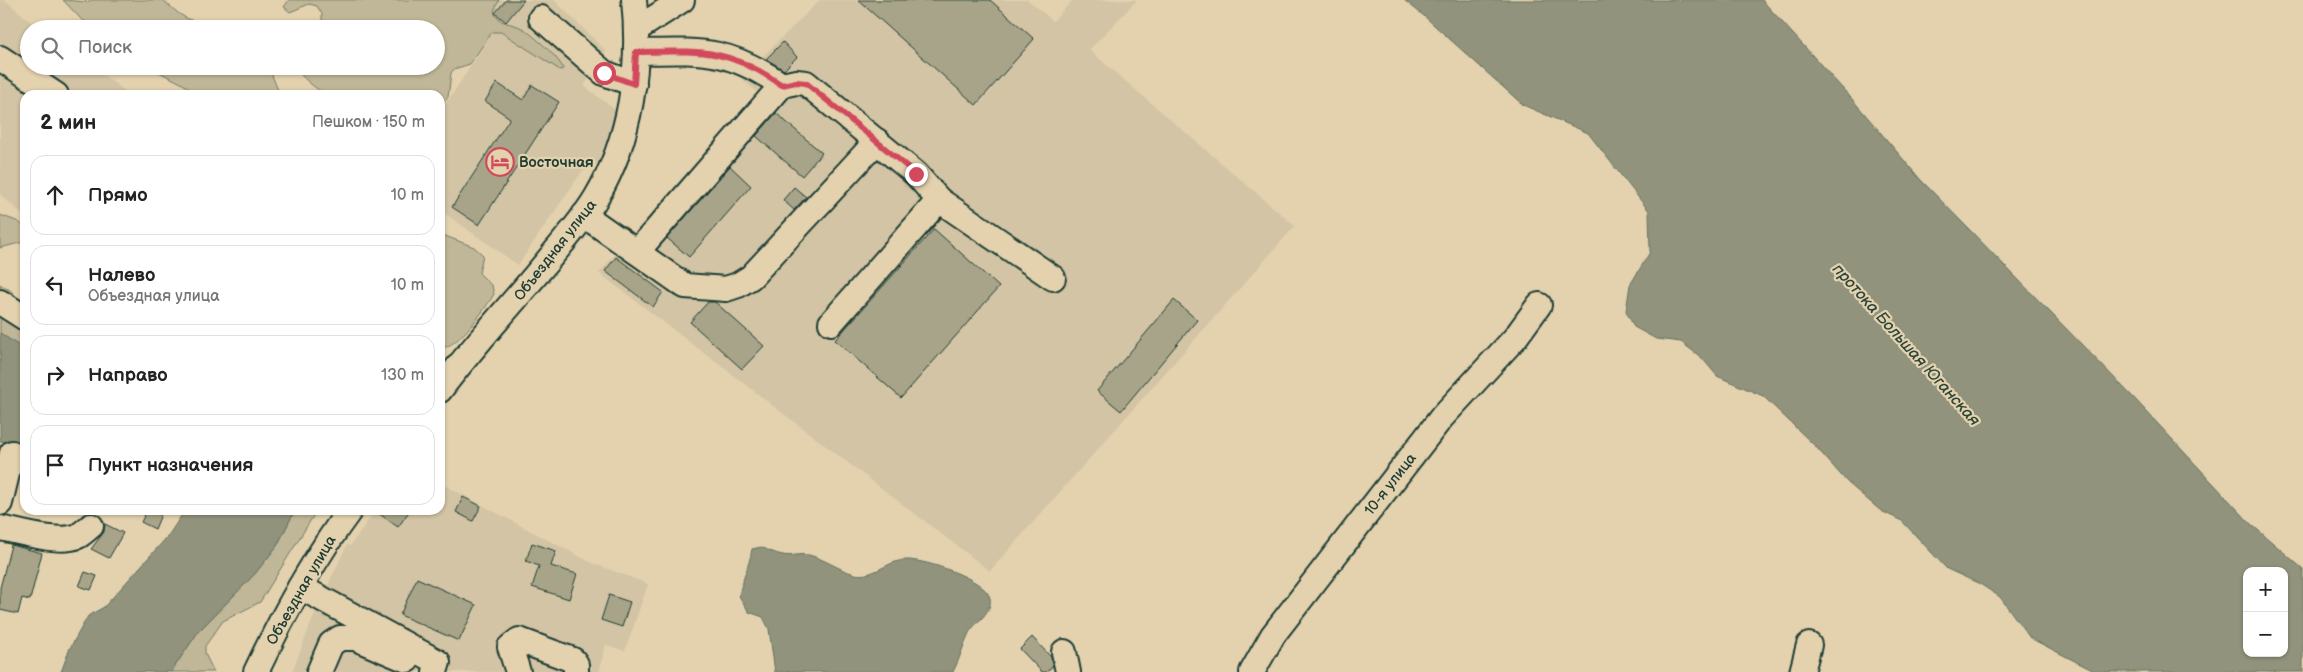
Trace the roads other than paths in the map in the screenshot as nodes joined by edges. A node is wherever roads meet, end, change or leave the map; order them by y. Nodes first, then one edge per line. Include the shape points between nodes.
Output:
1 (634, 0) edge
2 (682, 0) edge
3 (541, 18) dead end
4 (637, 40) junction
5 (0, 58) edge
6 (20, 71) edge
7 (26, 75) edge
8 (634, 84) junction
9 (782, 85) junction
10 (48, 90) edge
11 (877, 141) junction
12 (939, 200) junction
13 (584, 215) junction
14 (638, 252) junction
15 (1053, 278) dead end
16 (0, 302) edge
17 (1539, 305) dead end
18 (20, 315) edge
19 (831, 323) dead end
20 (445, 377) edge
21 (12, 453) dead end
22 (0, 503) edge
23 (346, 515) edge
24 (91, 526) dead end
25 (0, 528) edge
26 (300, 587) junction
27 (1809, 646) dead end
28 (256, 672) edge
29 (319, 672) edge
30 (434, 672) edge
31 (518, 672) edge
32 (576, 672) edge
33 (1252, 672) edge
34 (1802, 672) edge

1 - 4 street, Объездная улица
2 - 4 street
3 - 8 street via 604,73
4 - 8 street, Объездная улица
4 - 9 street via 712,52 742,61
5 - 6 street
7 - 10 street
8 - 13 street, Объездная улица via 617,152 607,177
9 - 11 street via 806,83
9 - 14 street
11 - 12 street via 916,174
11 - 14 street via 751,277 738,285 726,289 685,286
12 - 15 street
12 - 19 street
13 - 14 street
13 - 20 street, Объездная улица
16 - 18 street
17 - 33 street, 10-я улица via 1515,338 1442,417 1273,634
21 - 22 street
23 - 26 street, Объездная улица
24 - 25 street via 69,538
26 - 28 street, Объездная улица
26 - 30 street via 438,662
27 - 34 street
29 - 30 street via 331,644 346,637
31 - 32 street via 510,646 519,640 573,660

